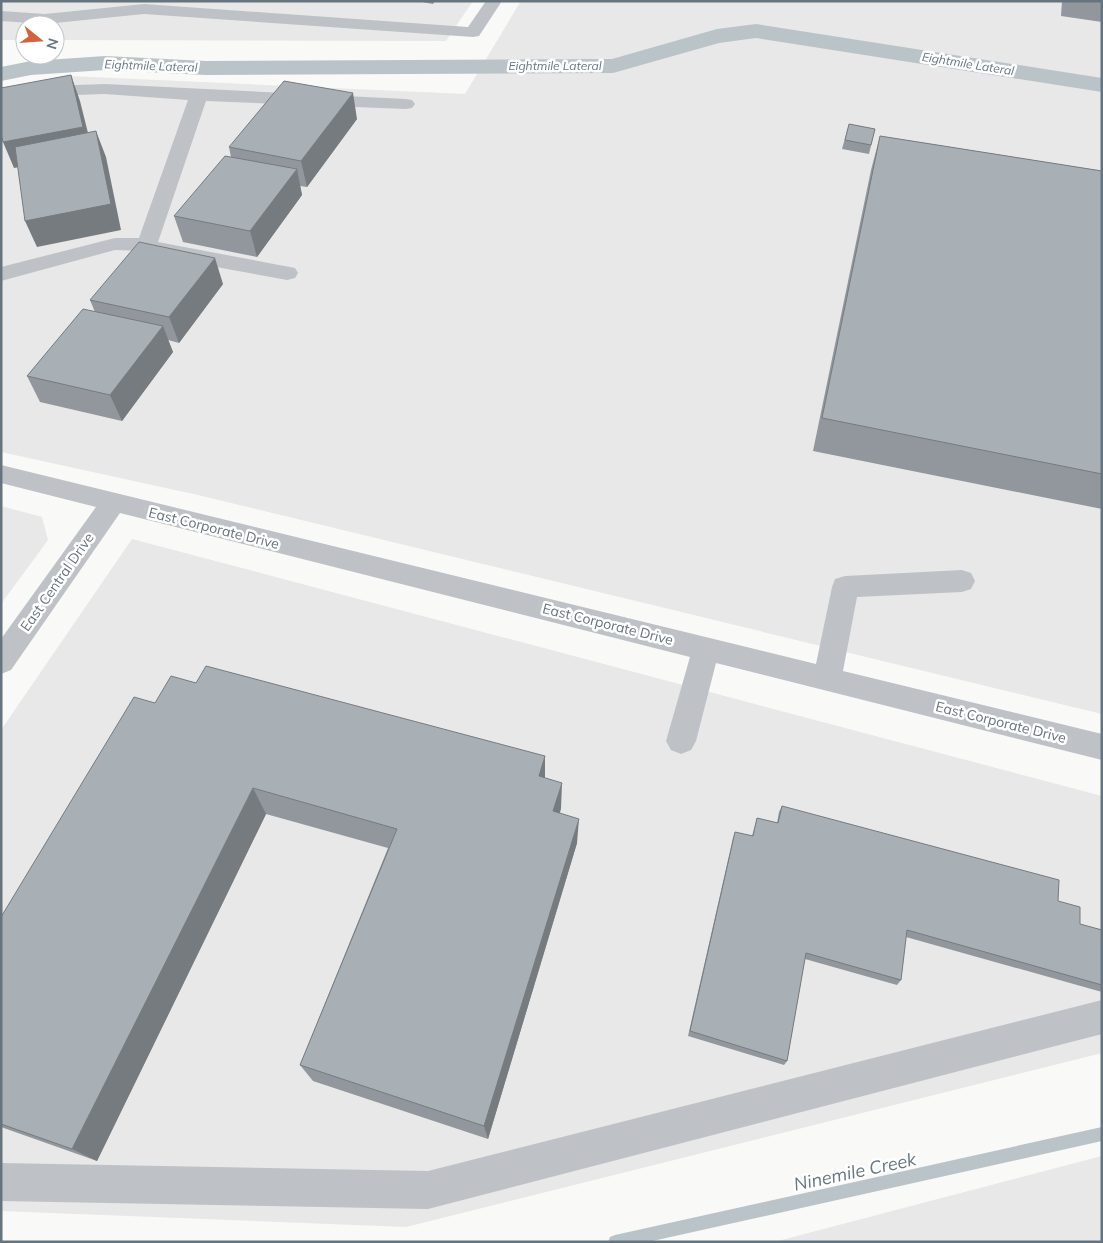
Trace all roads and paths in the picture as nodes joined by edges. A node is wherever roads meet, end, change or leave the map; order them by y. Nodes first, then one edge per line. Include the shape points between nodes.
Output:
1 (494, 1) edge
2 (1, 16) edge
3 (199, 95) junction
4 (1, 102) edge
5 (406, 104) dead end
6 (147, 245) junction
7 (287, 273) dead end
8 (1, 274) edge
9 (1, 474) edge
10 (113, 503) junction
11 (962, 581) dead end
12 (706, 649) junction
13 (1, 662) edge
14 (827, 679) junction
15 (681, 741) dead end
16 (1102, 747) edge
17 (1102, 1018) edge
18 (1, 1182) edge

1 - 2 street via 473,32 144,9 45,19
3 - 4 street via 76,90
3 - 5 street
3 - 6 street
6 - 7 street
6 - 8 street via 115,244
9 - 10 street, East Corporate Drive
10 - 12 street, East Corporate Drive
10 - 13 street, East Central Drive
11 - 14 street via 845,587
12 - 14 street, East Corporate Drive
12 - 15 street
14 - 16 street, East Corporate Drive
17 - 18 street via 428,1190

